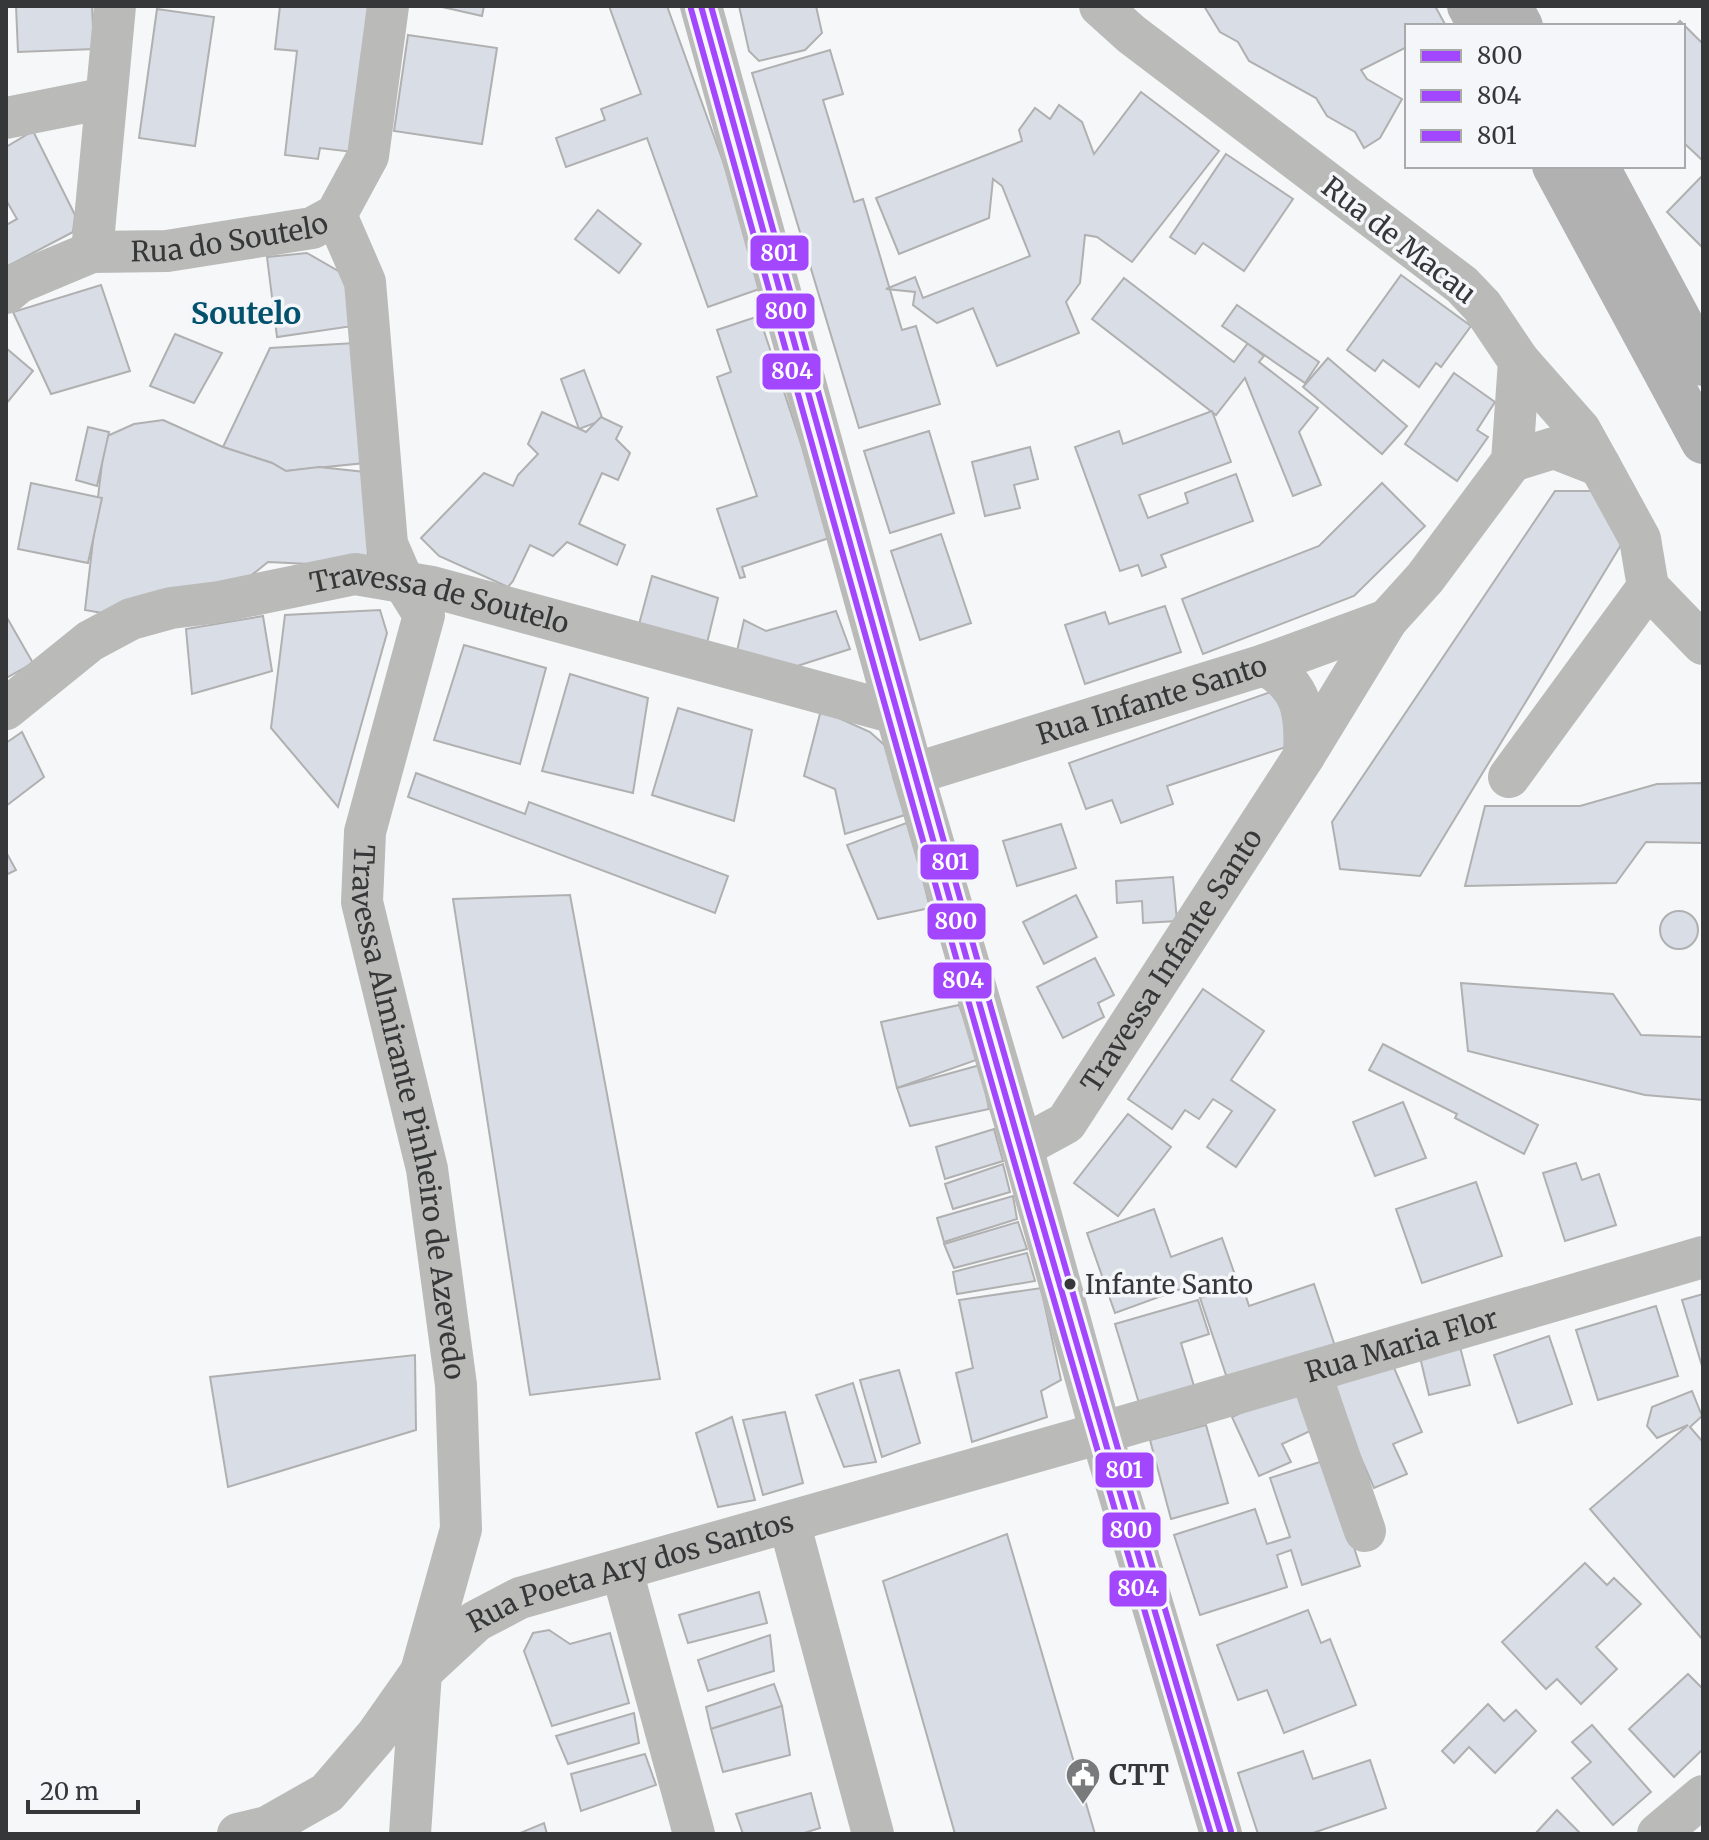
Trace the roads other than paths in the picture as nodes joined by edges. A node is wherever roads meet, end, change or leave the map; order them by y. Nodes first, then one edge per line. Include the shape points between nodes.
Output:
1 (115, 6) edge
2 (388, 6) edge
3 (701, 6) edge
4 (1100, 6) edge
5 (1469, 6) edge
6 (1510, 6) edge
7 (1141, 20) edge
8 (1479, 24) edge
9 (1520, 24) edge
10 (106, 98) junction
11 (6, 118) edge
12 (1555, 168) edge
13 (1598, 168) edge
14 (336, 215) junction
15 (92, 252) junction
16 (6, 293) edge
17 (1519, 361) junction
18 (1703, 364) edge
19 (1703, 442) edge
20 (1512, 461) junction
21 (1600, 466) junction
22 (403, 581) junction
23 (1648, 587) junction
24 (1387, 620) junction
25 (1703, 644) edge
26 (1264, 665) junction
27 (6, 709) edge
28 (895, 713) junction
29 (1304, 756) junction
30 (913, 774) junction
31 (1509, 777) dead end
32 (1022, 1147) junction
33 (1703, 1257) edge
34 (1310, 1372) junction
35 (1101, 1433) junction
36 (789, 1522) junction
37 (1365, 1531) dead end
38 (622, 1571) junction
39 (421, 1672) junction
40 (1703, 1796) edge
41 (238, 1834) edge
42 (410, 1834) edge
43 (694, 1834) edge
44 (873, 1834) edge
45 (1221, 1834) edge
46 (1658, 1834) edge

1 - 10 street
2 - 14 street, Rua do Soutelo via 368,156
3 - 28 street
4 - 7 street, Rua de Macau
5 - 8 main road
6 - 9 main road
7 - 17 street, Rua de Macau via 1462,285
10 - 11 street
10 - 15 street
12 - 19 main road
13 - 18 main road
14 - 15 street, Rua do Soutelo via 312,228 167,251
14 - 22 street, Travessa Almirante Pinheiro de Azevedo via 365,282 387,544
15 - 16 street
17 - 20 street
17 - 21 street, Rua de Macau via 1580,430
20 - 21 street via 1554,448
20 - 24 street
21 - 23 street, Rua de Macau via 1640,539
22 - 27 street, Travessa de Soutelo via 355,574 131,619 90,641
22 - 28 street, Travessa de Soutelo
22 - 39 street, Travessa Almirante Pinheiro de Azevedo via 424,615 365,832 362,902 427,1169 456,1385 461,1529
23 - 25 street
23 - 31 street
24 - 26 street, Rua Infante Santo
24 - 29 street, Travessa Infante Santo
26 - 29 street via 1289,682 1302,706
26 - 30 street, Rua Infante Santo
28 - 30 street
29 - 32 street, Travessa Infante Santo via 1066,1123
30 - 32 street
32 - 35 street
33 - 34 street, Rua Maria Flor
34 - 35 street, Rua Maria Flor
34 - 37 street
35 - 36 street, Rua Poeta Ary dos Santos
35 - 45 street
36 - 38 street, Rua Poeta Ary dos Santos
36 - 44 street
38 - 39 street, Rua Poeta Ary dos Santos via 520,1598 476,1621
38 - 43 street
39 - 41 street, Rua Poeta Ary dos Santos via 327,1793 267,1827
39 - 42 street, Travessa Almirante Pinheiro de Azevedo
40 - 46 street

